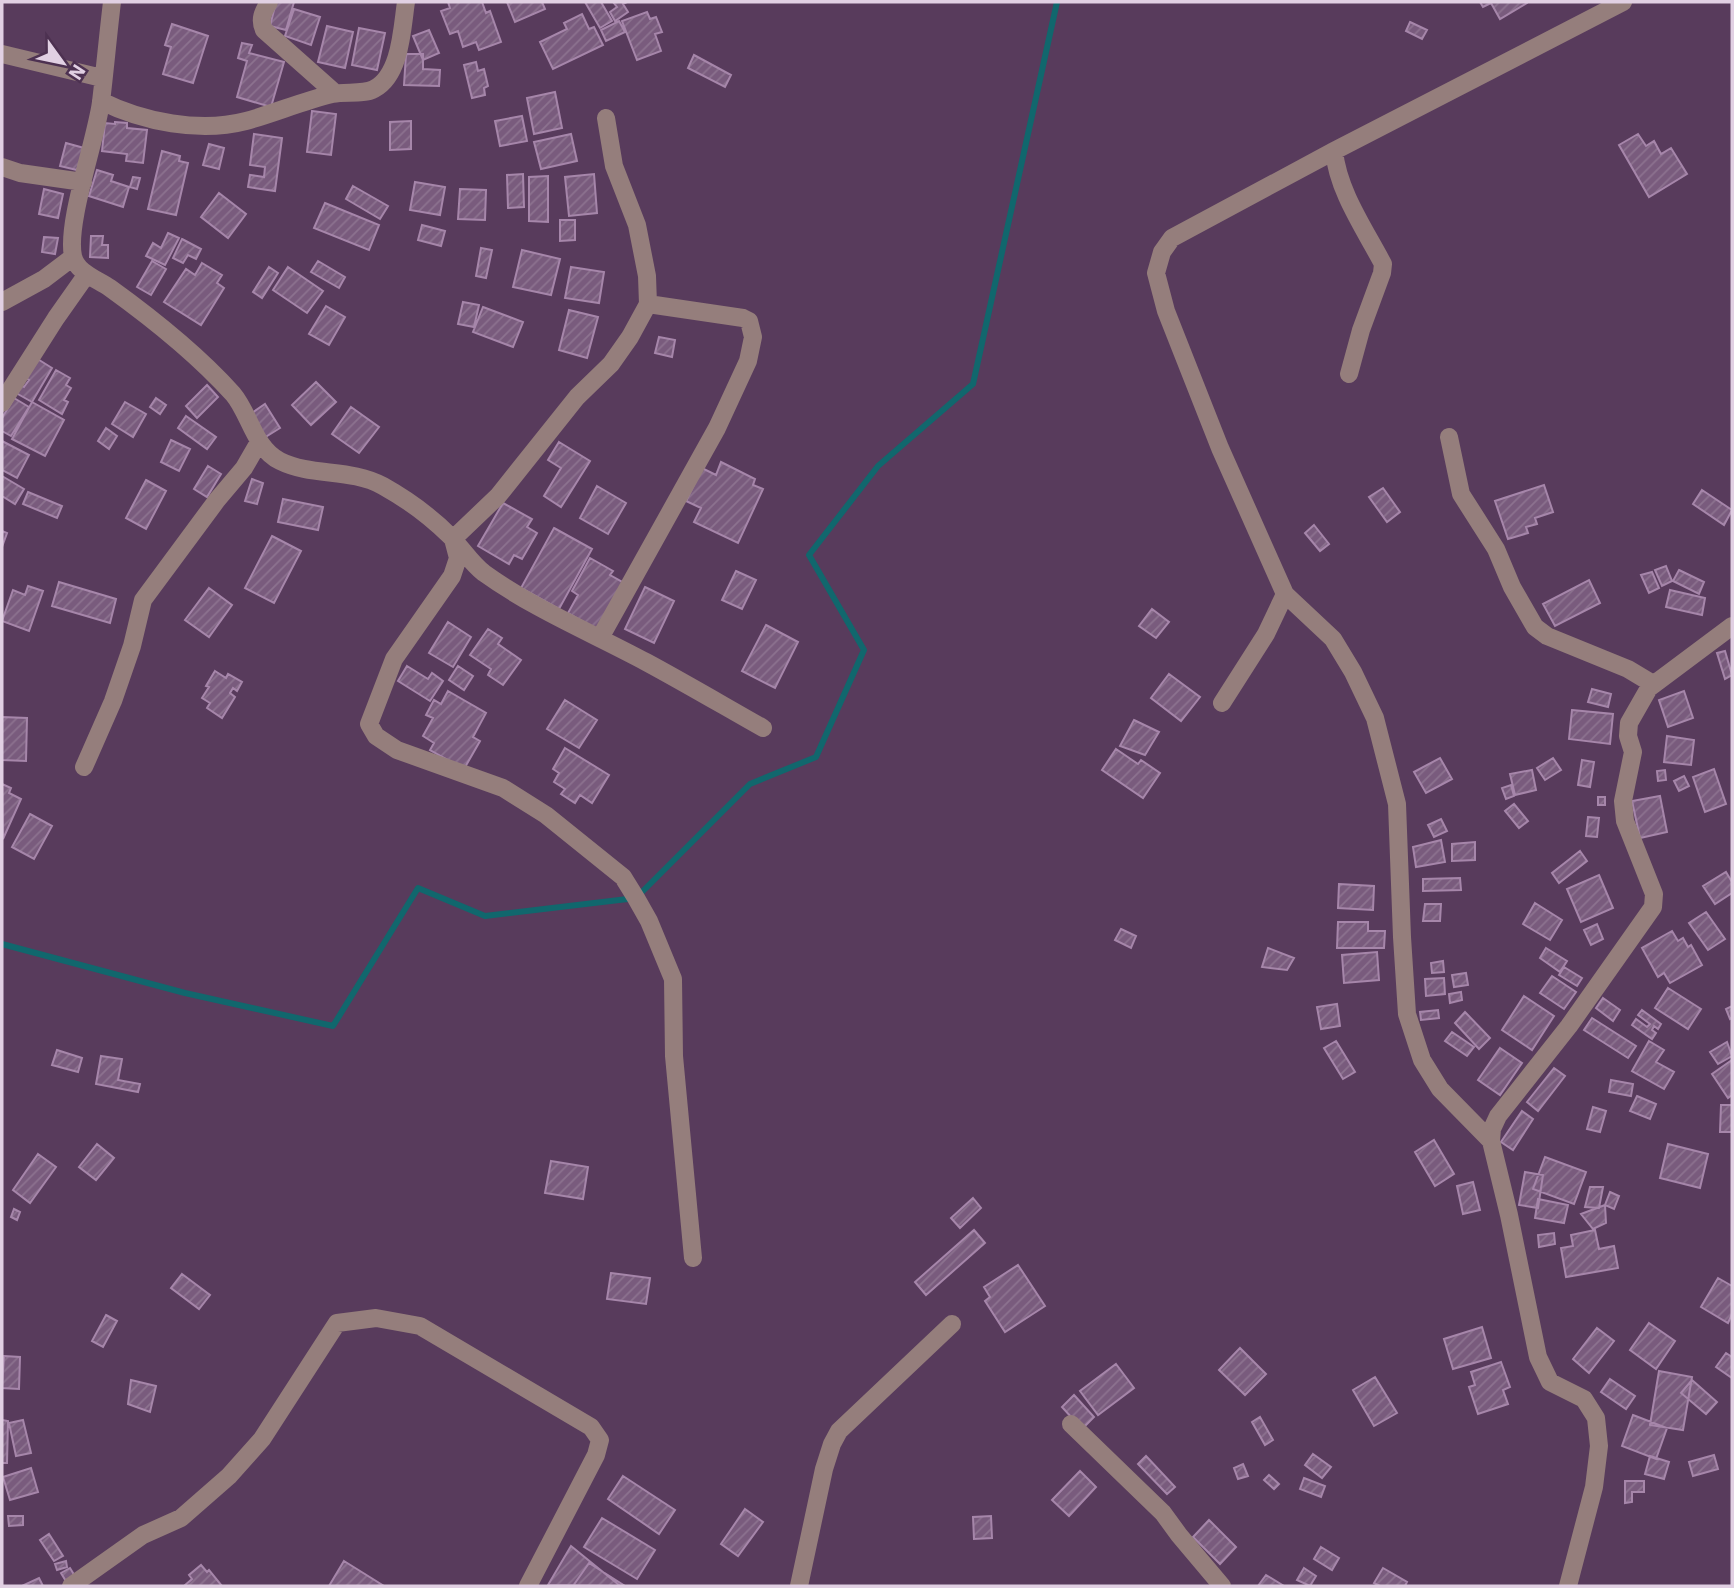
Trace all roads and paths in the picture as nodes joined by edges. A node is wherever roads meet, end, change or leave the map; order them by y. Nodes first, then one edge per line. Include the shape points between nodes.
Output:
1 (112, 2) edge
2 (269, 2) edge
3 (406, 2) edge
4 (1623, 2) edge
5 (2, 54) edge
6 (102, 78) junction
7 (335, 93) junction
8 (101, 101) junction
9 (606, 118) dead end
10 (1334, 151) junction
11 (2, 167) edge
12 (83, 182) junction
13 (73, 257) junction
14 (87, 274) junction
15 (2, 302) edge
16 (648, 304) junction
17 (1349, 374) dead end
18 (2, 403) edge
19 (1448, 437) dead end
20 (260, 442) junction
21 (453, 539) junction
22 (1285, 594) junction
23 (1732, 626) edge
24 (600, 638) junction
25 (1653, 684) junction
26 (1222, 703) dead end
27 (763, 728) dead end
28 (84, 767) dead end
29 (1491, 1141) junction
30 (693, 1258) dead end
31 (952, 1324) dead end
32 (1071, 1424) dead end
33 (71, 1586) edge
34 (528, 1586) edge
35 (799, 1586) edge
36 (1222, 1586) edge
37 (1568, 1586) edge

1 - 6 street
2 - 7 street via 262,15 264,30
3 - 7 street via 394,66 387,76 374,90
4 - 10 street
5 - 6 street
6 - 8 street
7 - 8 street via 216,126 145,117
8 - 12 street
9 - 16 street via 614,166 637,225
10 - 17 street via 1341,185 1382,264
10 - 22 street via 1172,238 1156,273 1166,311 1220,448
11 - 12 street
12 - 13 street
13 - 14 street
13 - 15 street
14 - 18 street
14 - 20 street via 173,336 228,389
16 - 21 street via 611,364 577,397 498,495
16 - 24 street via 743,318 749,321 753,337 748,361 717,428
19 - 25 street via 1461,494 1496,549 1535,627
20 - 21 street via 280,461 360,475 382,485 432,518
20 - 28 street via 143,600 113,701
21 - 24 street via 483,572
21 - 30 street via 458,558 452,576 394,659 369,724 376,736 397,750 503,788 546,815 623,877 649,921 673,979 674,1056
22 - 26 street via 1266,634
22 - 29 street via 1333,639 1375,718 1397,804 1407,1014 1422,1060 1440,1090
23 - 25 street
24 - 27 street
25 - 29 street via 1629,723 1633,752 1623,801 1625,821 1654,894 1653,907 1498,1116
29 - 37 street via 1538,1357 1550,1382 1584,1399 1596,1418 1599,1447 1594,1487
31 - 35 street via 839,1431 824,1469
32 - 36 street via 1163,1513
33 - 34 street via 143,1535 181,1518 229,1476 262,1439 337,1323 376,1318 420,1326 591,1427 600,1440

